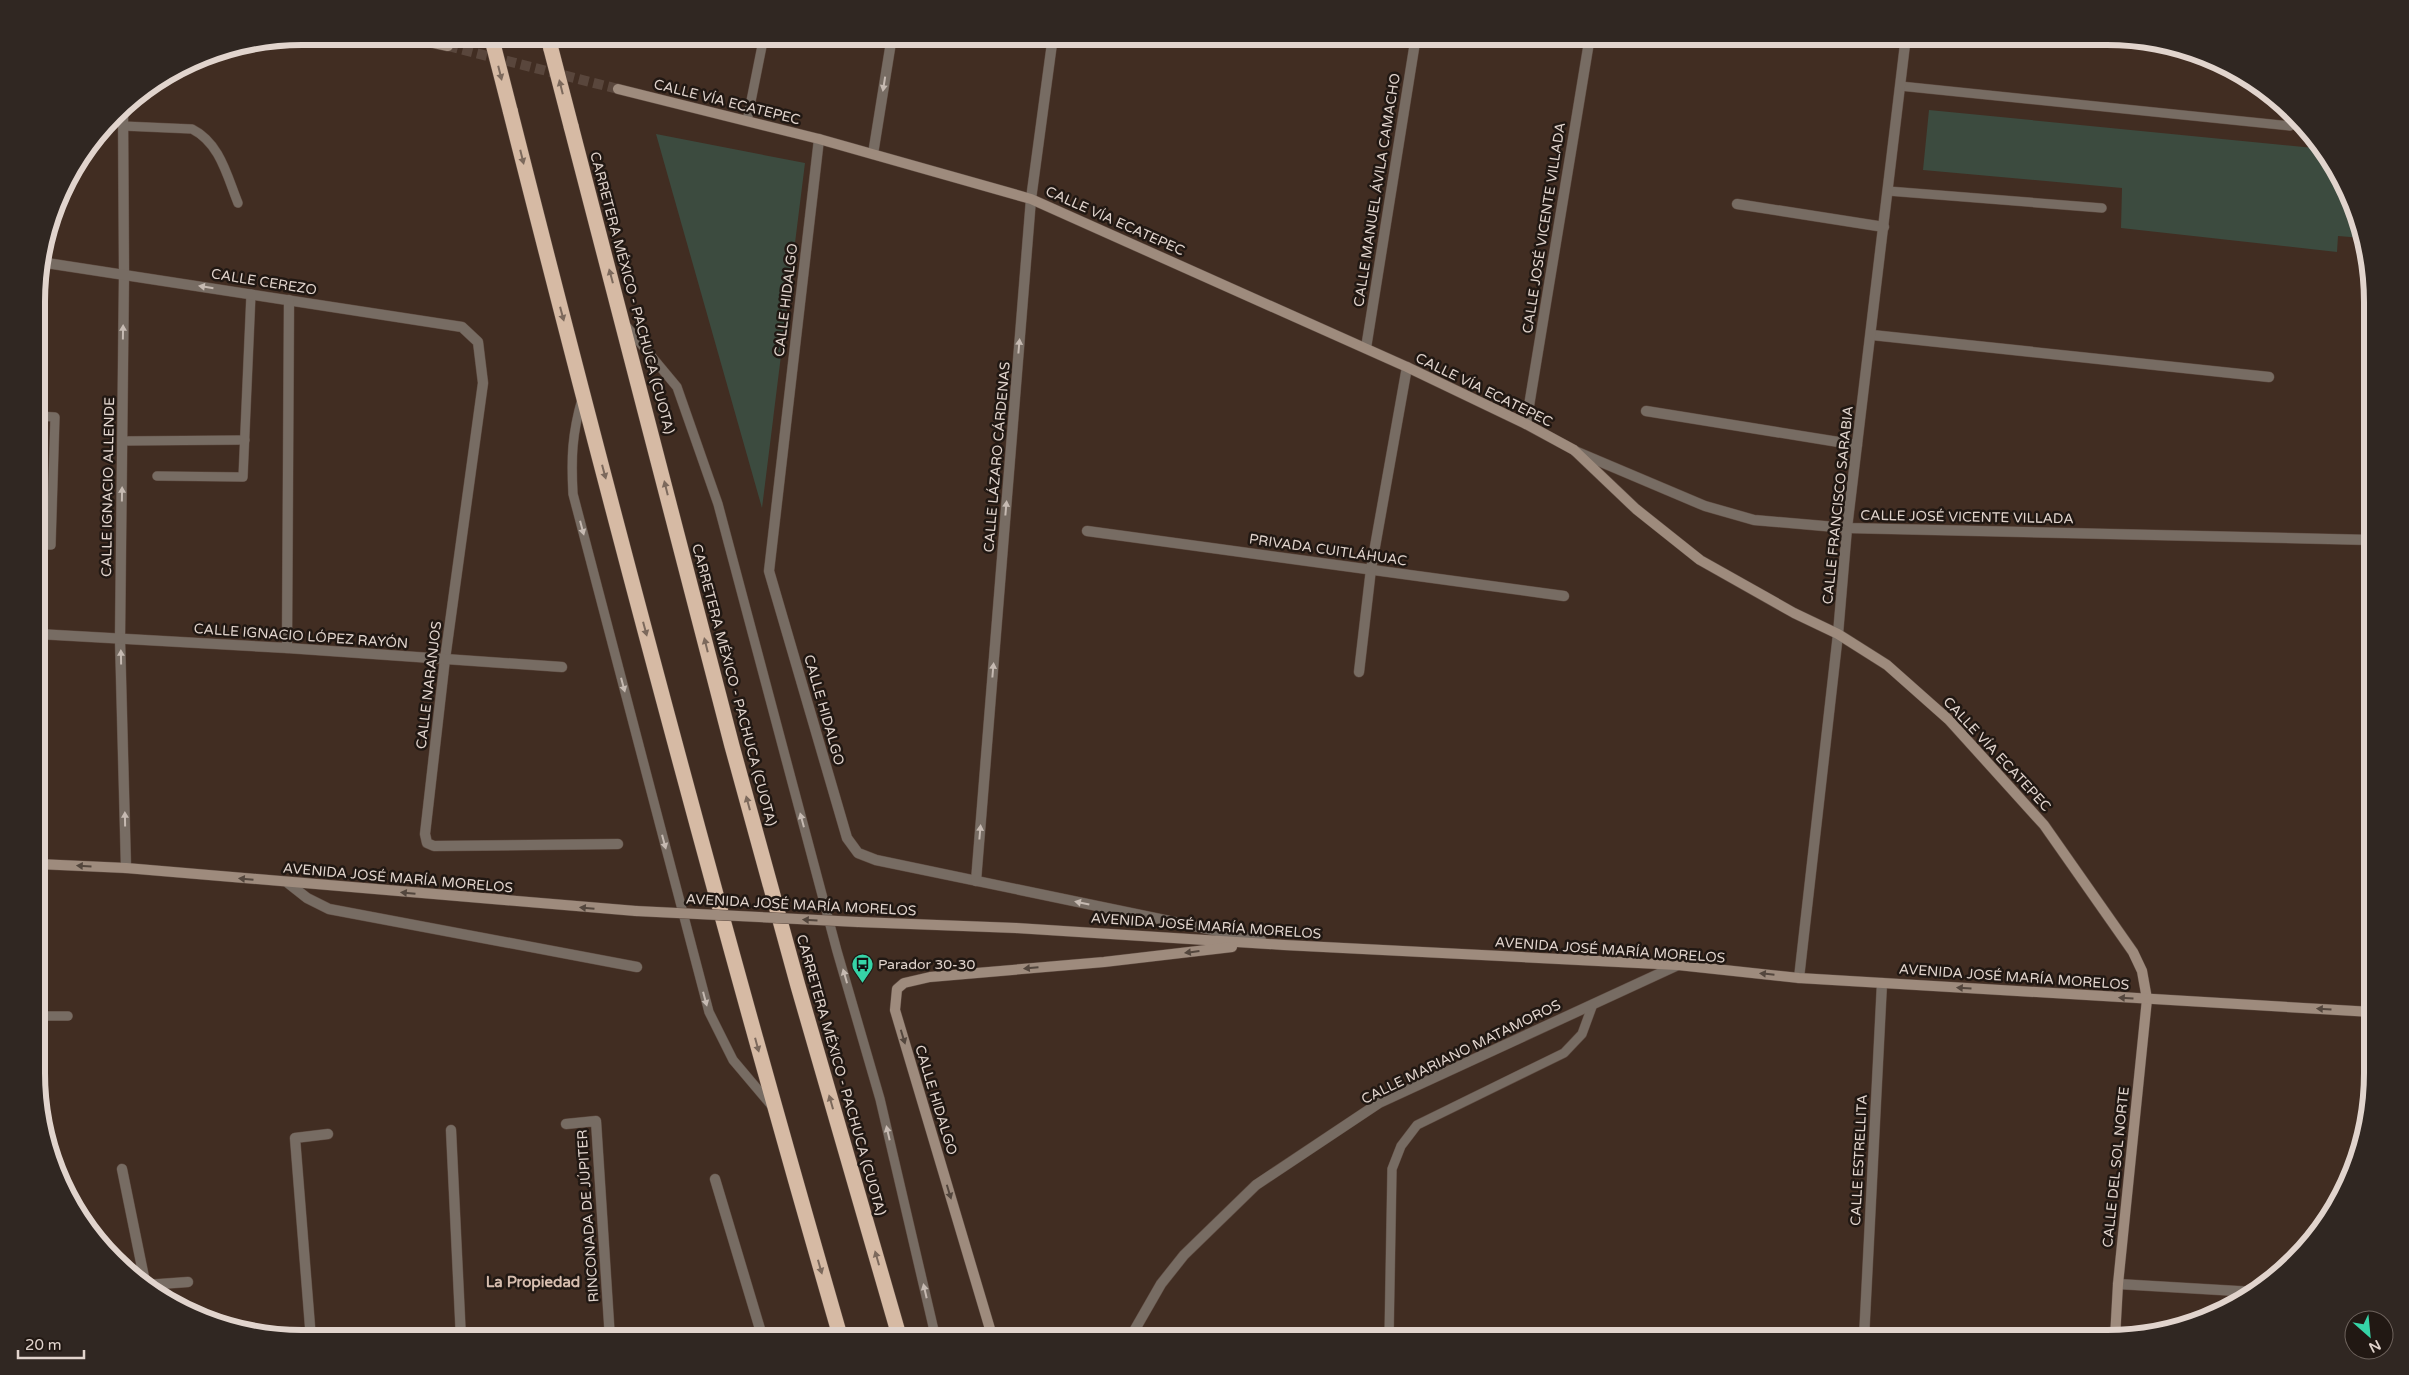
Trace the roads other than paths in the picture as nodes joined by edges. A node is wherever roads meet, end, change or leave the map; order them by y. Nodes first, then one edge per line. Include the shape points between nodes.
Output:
1 (443, 45) edge
2 (493, 45) edge
3 (551, 45) edge
4 (762, 45) edge
5 (891, 45) edge
6 (1052, 45) edge
7 (1415, 45) edge
8 (1589, 45) edge
9 (1905, 45) edge
10 (448, 46) tunnel mouth
11 (1900, 86) junction
12 (618, 89) tunnel mouth
13 (123, 117) edge
14 (747, 121) junction
15 (123, 126) junction
16 (2290, 126) dead end
17 (819, 139) junction
18 (873, 154) junction
19 (1888, 191) junction
20 (1032, 199) junction
21 (238, 202) dead end
22 (1737, 204) dead end
23 (2102, 208) dead end
24 (1884, 227) junction
25 (48, 263) edge
26 (124, 274) junction
27 (251, 294) junction
28 (289, 300) junction
29 (624, 324) junction
30 (1872, 335) junction
31 (478, 342) joint
32 (1366, 348) junction
33 (1407, 367) junction
34 (2269, 377) dead end
35 (583, 394) junction
36 (1646, 411) dead end
37 (45, 416) edge
38 (1526, 424) junction
39 (245, 440) junction
40 (122, 441) junction
41 (1857, 445) junction
42 (1574, 450) junction
43 (156, 476) dead end
44 (1847, 528) junction
45 (1087, 531) dead end
46 (2364, 540) edge
47 (45, 545) edge
48 (1370, 569) junction
49 (1564, 596) dead end
50 (45, 634) edge
51 (1838, 634) junction
52 (120, 639) junction
53 (287, 648) junction
54 (445, 659) junction
55 (562, 666) dead end
56 (1359, 672) dead end
57 (618, 844) dead end
58 (45, 864) edge
59 (126, 868) junction
60 (976, 881) junction
61 (288, 883) junction
62 (1258, 944) junction
63 (1284, 945) junction
64 (1678, 966) junction
65 (637, 967) dead end
66 (1799, 978) junction
67 (1882, 983) junction
68 (2147, 999) junction
69 (1593, 1004) junction
70 (2364, 1012) edge
71 (45, 1016) edge
72 (68, 1016) dead end
73 (774, 1108) junction
74 (566, 1124) dead end
75 (451, 1130) dead end
76 (328, 1134) dead end
77 (122, 1169) dead end
78 (715, 1179) dead end
79 (144, 1275) edge
80 (188, 1282) dead end
81 (2118, 1284) junction
82 (156, 1285) edge
83 (2243, 1291) edge
84 (310, 1330) edge
85 (461, 1330) edge
86 (609, 1330) edge
87 (760, 1330) edge
88 (838, 1330) edge
89 (897, 1330) edge
90 (934, 1330) edge
91 (991, 1330) edge
92 (1135, 1330) edge
93 (1389, 1330) edge
94 (1864, 1330) edge
95 (2115, 1330) edge

1 - 10 main road
2 -> 35 highway, bridge
29 -> 3 highway, CARRETERA MÉXICO - PACHUCA (CUOTA), bridge
4 - 14 lane
5 -> 18 street
6 - 20 street, CALLE LÁZARO CÁRDENAS
7 - 32 street, CALLE MANUEL ÁVILA CAMACHO
8 - 38 street, CALLE JOSÉ VICENTE VILLADA
9 - 11 street, CALLE FRANCISCO SARABIA
11 - 16 lane
11 - 19 street, CALLE FRANCISCO SARABIA
12 - 14 main road, CALLE VÍA ECATEPEC
13 - 15 street, CALLE IGNACIO ALLENDE
14 - 17 main road, CALLE VÍA ECATEPEC
15 - 21 lane via 192,128 200,133 215,148
15 - 26 street, CALLE IGNACIO ALLENDE
17 - 18 main road, CALLE VÍA ECATEPEC
17 - 60 street, CALLE HIDALGO via 769,571 846,838 858,853 876,860
18 - 20 main road, CALLE VÍA ECATEPEC
19 - 23 lane
19 - 24 street, CALLE FRANCISCO SARABIA
20 - 32 main road, CALLE VÍA ECATEPEC
60 -> 20 street, CALLE LÁZARO CÁRDENAS
22 - 24 street
24 - 30 street, CALLE FRANCISCO SARABIA
25 - 26 street, CALLE CEREZO
27 -> 26 street, CALLE CEREZO
40 -> 26 street, CALLE IGNACIO ALLENDE
27 - 28 street, CALLE CEREZO
27 - 39 lane
28 - 31 street, CALLE CEREZO via 462,327
28 - 53 street
89 -> 29 highway, CARRETERA MÉXICO - PACHUCA (CUOTA) via 732,746
90 -> 29 lane via 880,1099 718,504 677,387
30 - 34 street
30 - 41 street, CALLE FRANCISCO SARABIA
31 - 54 street, CALLE NARANJOS via 483,383
32 - 33 main road, CALLE VÍA ECATEPEC
33 - 38 main road, CALLE VÍA ECATEPEC
33 - 48 street
35 -> 73 highway
35 -> 73 lane via 570,457 574,494 708,1012 732,1060
36 - 41 street
37 - 47 lane via 55,417 51,545
38 - 42 main road, CALLE VÍA ECATEPEC
39 - 40 lane
39 - 43 lane via 243,477
52 -> 40 street, CALLE IGNACIO ALLENDE
41 - 44 street, CALLE FRANCISCO SARABIA
42 - 44 street, CALLE JOSÉ VICENTE VILLADA via 1705,506 1754,520
42 - 51 main road, CALLE VÍA ECATEPEC via 1636,509 1700,560
44 - 46 street, CALLE JOSÉ VICENTE VILLADA
44 - 51 street, CALLE FRANCISCO SARABIA
45 - 48 street, PRIVADA CUITLÁHUAC
48 - 49 street, PRIVADA CUITLÁHUAC
48 - 56 street
50 - 52 street, CALLE IGNACIO LÓPEZ RAYÓN
51 - 66 street, CALLE FRANCISCO SARABIA
51 - 68 main road, CALLE VÍA ECATEPEC via 1887,665 1949,720 2044,825 2133,952 2142,971
52 - 53 street, CALLE IGNACIO LÓPEZ RAYÓN
59 -> 52 street, CALLE IGNACIO ALLENDE
53 - 54 street, CALLE IGNACIO LÓPEZ RAYÓN
54 - 55 street, CALLE IGNACIO LÓPEZ RAYÓN
54 - 57 street, CALLE NARANJOS via 425,834 427,842 434,846
59 -> 58 main road, AVENIDA JOSÉ MARÍA MORELOS
61 -> 59 main road, AVENIDA JOSÉ MARÍA MORELOS
63 -> 60 street, CALLE HIDALGO
62 -> 61 main road, AVENIDA JOSÉ MARÍA MORELOS, bridge via 1016,928 636,911
61 - 65 street via 307,898 329,908
62 - 63 main road, AVENIDA JOSÉ MARÍA MORELOS
62 -> 91 main road, CALLE HIDALGO via 930,977 904,983 896,989 895,1010
63 - 64 main road, AVENIDA JOSÉ MARÍA MORELOS
66 -> 64 main road, AVENIDA JOSÉ MARÍA MORELOS
64 - 69 street, CALLE MARIANO MATAMOROS
66 - 67 main road, AVENIDA JOSÉ MARÍA MORELOS
68 -> 67 main road, AVENIDA JOSÉ MARÍA MORELOS
67 - 94 street, CALLE ESTRELLITA
70 -> 68 main road, AVENIDA JOSÉ MARÍA MORELOS
68 - 81 main road, CALLE DEL SOL NORTE
69 - 92 street, CALLE MARIANO MATAMOROS via 1379,1103 1256,1185 1184,1254 1161,1284
69 - 93 lane via 1582,1034 1564,1053 1417,1125 1401,1146 1392,1168
71 - 72 lane
73 -> 88 highway
74 - 86 street, RINCONADA DE JÚPITER via 596,1121
75 - 85 street
76 - 84 street via 295,1138
77 - 79 street
78 - 87 street
80 - 82 street
81 - 83 street
81 - 95 main road, CALLE DEL SOL NORTE

